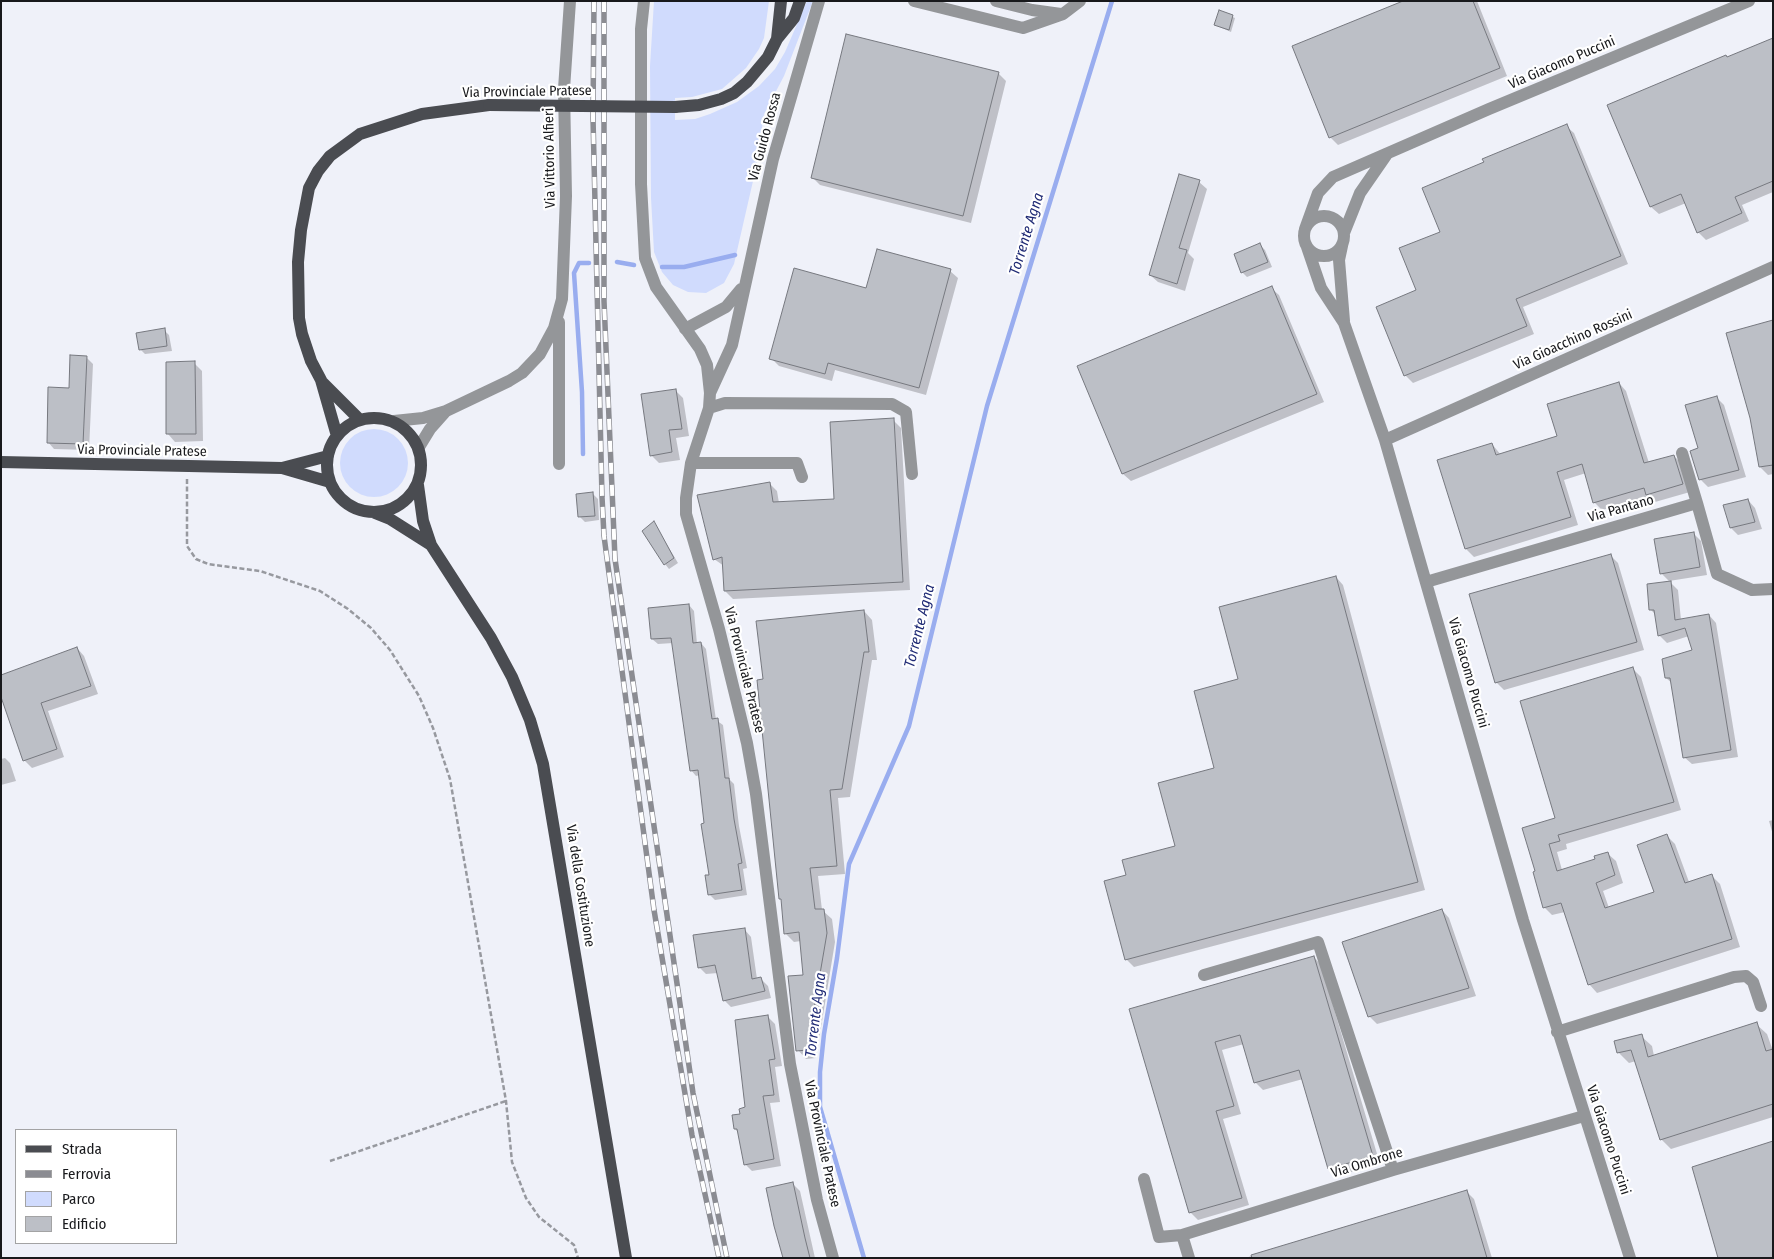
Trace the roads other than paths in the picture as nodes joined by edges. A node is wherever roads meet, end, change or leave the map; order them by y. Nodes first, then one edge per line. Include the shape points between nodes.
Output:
1 (570, 1) edge
2 (644, 1) edge
3 (781, 1) edge
4 (800, 1) edge
5 (819, 1) edge
6 (914, 1) edge
7 (996, 1) edge
8 (1080, 1) edge
9 (1749, 1) edge
10 (1063, 14) junction
11 (777, 39) junction
12 (1388, 154) junction
13 (1305, 228) junction
14 (1344, 233) junction
15 (1342, 246) junction
16 (1307, 247) junction
17 (1773, 267) edge
18 (745, 282) junction
19 (559, 314) junction
20 (1344, 323) junction
21 (685, 329) junction
22 (320, 380) junction
23 (710, 394) junction
24 (709, 408) junction
25 (446, 411) junction
26 (359, 420) junction
27 (394, 421) junction
28 (336, 436) junction
29 (1385, 440) junction
30 (419, 447) junction
31 (1682, 453) dead end
32 (328, 456) junction
33 (1, 462) edge
34 (691, 463) junction
35 (559, 464) dead end
36 (282, 468) junction
37 (912, 474) dead end
38 (802, 477) dead end
39 (330, 482) junction
40 (418, 485) junction
41 (1697, 503) junction
42 (374, 512) junction
43 (431, 545) junction
44 (1426, 582) junction
45 (1773, 589) edge
46 (1204, 975) dead end
47 (1761, 1006) dead end
48 (1557, 1032) junction
49 (1584, 1116) junction
50 (1393, 1170) junction
51 (1144, 1179) dead end
52 (1182, 1235) junction
53 (626, 1258) edge
54 (833, 1258) edge
55 (1189, 1258) edge
56 (1630, 1258) edge

1 - 19 street, Via Vittorio Alfieri via 564,89 566,196
2 - 21 street, Via Provinciale Pratese via 641,29 644,258 656,287
3 - 11 main road, Via Provinciale Pratese
4 - 11 main road via 794,18
5 - 18 street, Via Guido Rossa via 774,159
6 - 10 street via 1024,28
7 - 10 street
8 - 10 street
9 - 12 street, Via Giacomo Puccini
11 - 22 main road, Via Provinciale Pratese, bridge via 768,57 747,82 734,93 699,105 489,105 422,114 367,131 344,144 318,171 309,188 298,262 302,334
12 - 13 street, Via Giacomo Puccini via 1333,177 1318,193
12 - 14 street via 1360,193
13 - 14 street via 1314,219 1326,216 1338,221
13 - 16 street
14 - 15 street
15 - 16 street via 1332,255 1325,256
15 - 20 street, Via Giacomo Puccini via 1339,260
16 - 20 street, Via Giacomo Puccini via 1321,288
17 - 29 street, Via Gioacchino Rossini
18 - 21 street, Via Guido Rossa via 736,298 726,307
18 - 23 street, Via Guido Rossa via 732,345
19 - 25 street, Via Vittorio Alfieri via 540,354 522,373
19 - 35 street, Via Vittorio Alfieri
20 - 29 street, Via Giacomo Puccini
21 - 23 street, Via Provinciale Pratese via 706,365
22 - 26 main road, Via Provinciale Pratese
22 - 28 main road, Via Provinciale Pratese
23 - 24 street, Via Provinciale Pratese
24 - 34 street, Via Provinciale Pratese
24 - 37 street via 725,403 892,404 906,412
25 - 27 street, Via Vittorio Alfieri via 423,418
25 - 30 street, Via Vittorio Alfieri
26 - 27 main road via 382,418
26 - 28 main road
27 - 30 main road via 413,436
28 - 32 main road
29 - 44 street, Via Giacomo Puccini
30 - 40 main road via 422,466
31 - 41 street
32 - 36 main road, Via Provinciale Pratese
32 - 39 main road
33 - 36 main road, Via Provinciale Pratese
34 - 38 street via 797,463
34 - 54 street, Via Provinciale Pratese via 686,514 719,629 746,743 756,794 790,1064 817,1200
36 - 39 main road, Via Provinciale Pratese
39 - 42 main road via 334,491 348,504
40 - 42 main road via 400,505
40 - 43 main road via 423,521
41 - 44 street, Via Pantano
41 - 45 street via 1717,574 1752,590
42 - 43 main road
43 - 53 main road, Via della Costituzione via 512,677 530,720 543,764
44 - 48 street, Via Giacomo Puccini
46 - 50 street via 1318,942
47 - 48 street via 1753,982 1746,976 1734,977
48 - 49 street, Via Giacomo Puccini
49 - 50 street, Via Ombrone
49 - 56 street, Via Giacomo Puccini
50 - 52 street, Via Ombrone
51 - 52 street, Via Ombrone via 1159,1237
52 - 55 street

